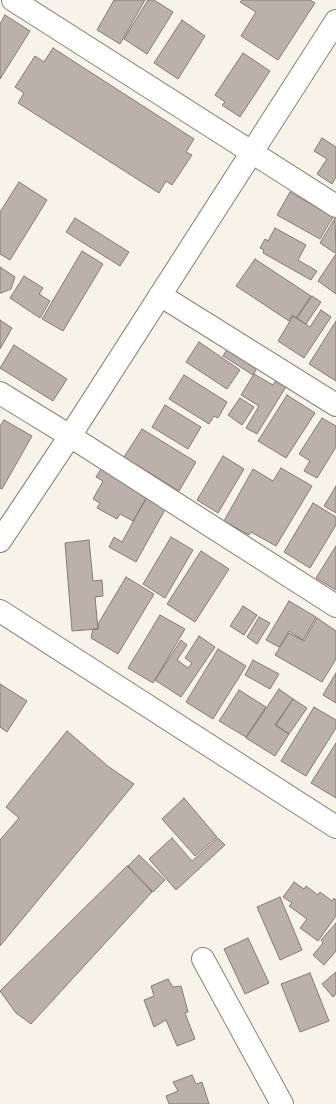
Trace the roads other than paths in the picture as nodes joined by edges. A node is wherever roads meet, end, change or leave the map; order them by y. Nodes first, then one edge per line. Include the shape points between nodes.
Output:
1 (13, 0) edge
2 (336, 21) edge
3 (251, 152) junction
4 (336, 206) edge
5 (160, 295) junction
6 (0, 393) edge
7 (336, 405) edge
8 (70, 436) junction
9 (0, 541) edge
10 (336, 606) edge
11 (0, 611) edge
12 (336, 827) edge
13 (203, 958) dead end
14 (282, 1104) edge

1 - 3 street
2 - 3 street
3 - 4 street
3 - 5 street
5 - 7 street
5 - 8 street
6 - 8 street
8 - 9 street
8 - 10 street
11 - 12 street
13 - 14 street

